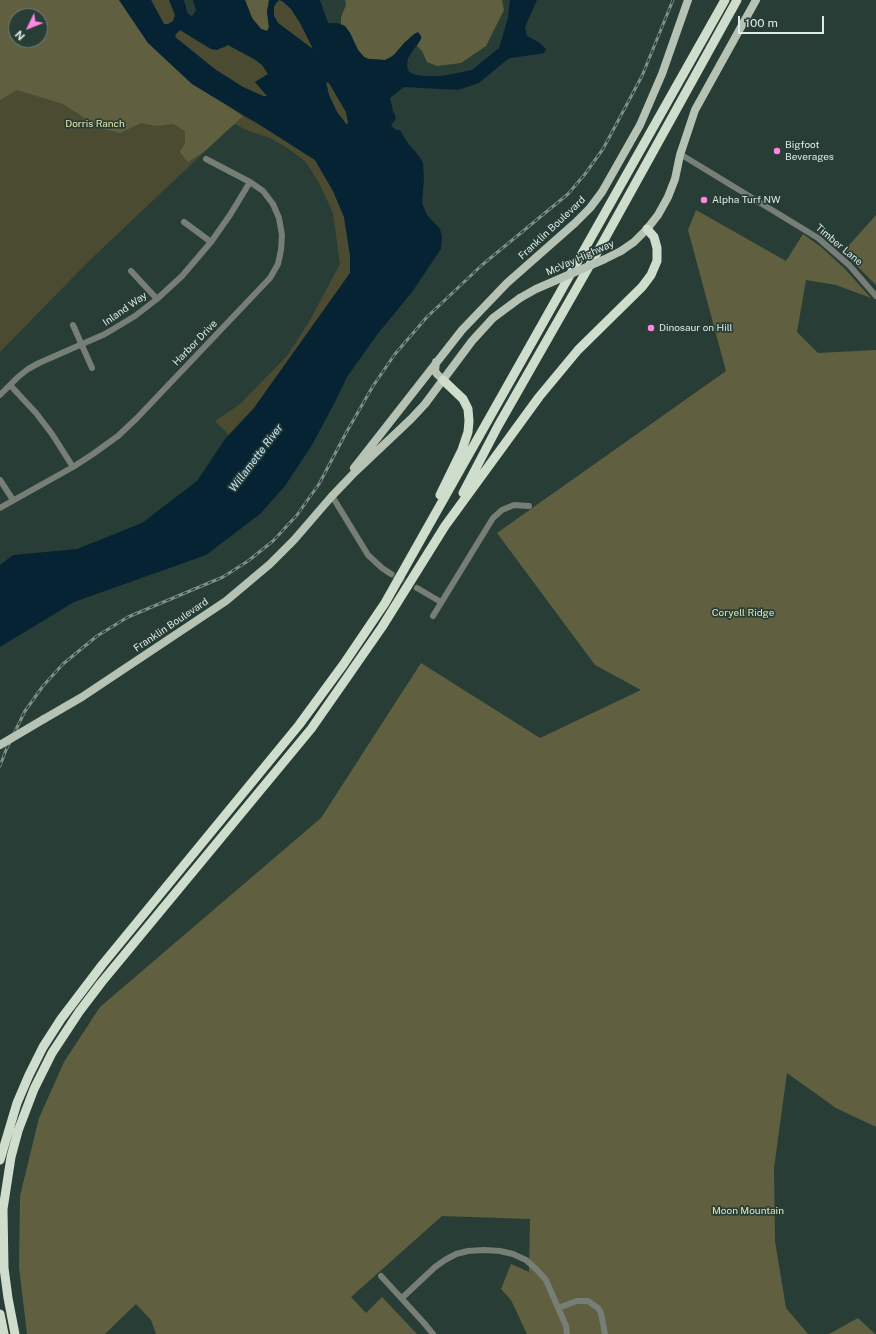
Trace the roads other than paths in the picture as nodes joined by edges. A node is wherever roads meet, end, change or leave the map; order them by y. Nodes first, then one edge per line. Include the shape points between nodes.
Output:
1 (688, 0) edge
2 (726, 0) edge
3 (737, 0) edge
4 (756, 0) edge
5 (680, 156) junction
6 (206, 158) dead end
7 (250, 182) junction
8 (184, 222) dead end
9 (647, 229) junction
10 (211, 242) junction
11 (131, 270) dead end
12 (876, 296) edge
13 (157, 299) junction
14 (73, 325) dead end
15 (82, 345) junction
16 (436, 361) junction
17 (92, 368) dead end
18 (443, 380) junction
19 (10, 385) junction
20 (0, 395) edge
21 (73, 467) junction
22 (0, 480) edge
23 (332, 496) junction
24 (13, 500) junction
25 (528, 506) dead end
26 (0, 508) edge
27 (445, 526) junction
28 (406, 567) junction
29 (391, 574) tunnel mouth
30 (416, 588) tunnel mouth
31 (441, 602) junction
32 (433, 616) dead end
33 (0, 745) edge
34 (0, 1160) edge
35 (380, 1276) dead end
36 (402, 1298) junction
37 (558, 1308) junction
38 (0, 1314) edge
39 (4, 1334) edge
40 (15, 1334) edge
41 (433, 1334) edge
42 (567, 1334) edge
43 (605, 1334) edge

1 - 16 main road, Franklin Boulevard via 662,74 640,125 602,192 590,208 507,284
2 - 28 highway
3 - 27 highway via 498,426
4 - 5 main road, McVay Highway via 695,110
5 - 9 main road, McVay Highway via 668,196
5 - 12 street, Timber Lane via 818,238 849,265
6 - 7 street, Harbor Drive
7 - 10 street, Inland Way
7 - 21 street, Harbor Drive via 263,191 279,218 281,250 278,264 270,278 137,418 118,436
8 - 10 street
9 - 18 main road, McVay Highway, bridge via 621,251 536,289 506,308 472,342
9 - 27 highway via 654,237 657,248 657,261 651,275 578,350 544,391
10 - 13 street, Inland Way via 182,276
11 - 13 street, Inland Way
13 - 15 street, Inland Way via 120,326
14 - 15 street
15 - 17 street
15 - 19 street, Inland Way via 39,362
16 - 18 main road via 436,374
16 - 23 main road, Franklin Boulevard
18 - 23 main road, Franklin Boulevard via 411,419
18 - 28 highway via 463,399 470,421 468,432 462,450
19 - 20 street, Inland Way
19 - 21 street via 36,413
21 - 24 street, Harbor Drive
22 - 24 street
23 - 29 street via 368,555
23 - 33 main road, Franklin Boulevard, bridge via 282,552 236,592 82,697
24 - 26 street, Harbor Drive
25 - 31 street via 514,505 502,510 493,518
27 - 40 highway via 373,639 310,729 101,983 63,1034 49,1059 18,1130 3,1209 4,1268
28 - 34 highway via 385,603 299,725 61,1019 29,1074 17,1103
30 - 31 street
31 - 32 street
35 - 36 street
36 - 37 street via 436,1267 456,1254 492,1250 513,1254 526,1260 546,1280
36 - 41 street
37 - 42 street
37 - 43 street via 577,1301 588,1301 601,1313
38 - 39 highway

